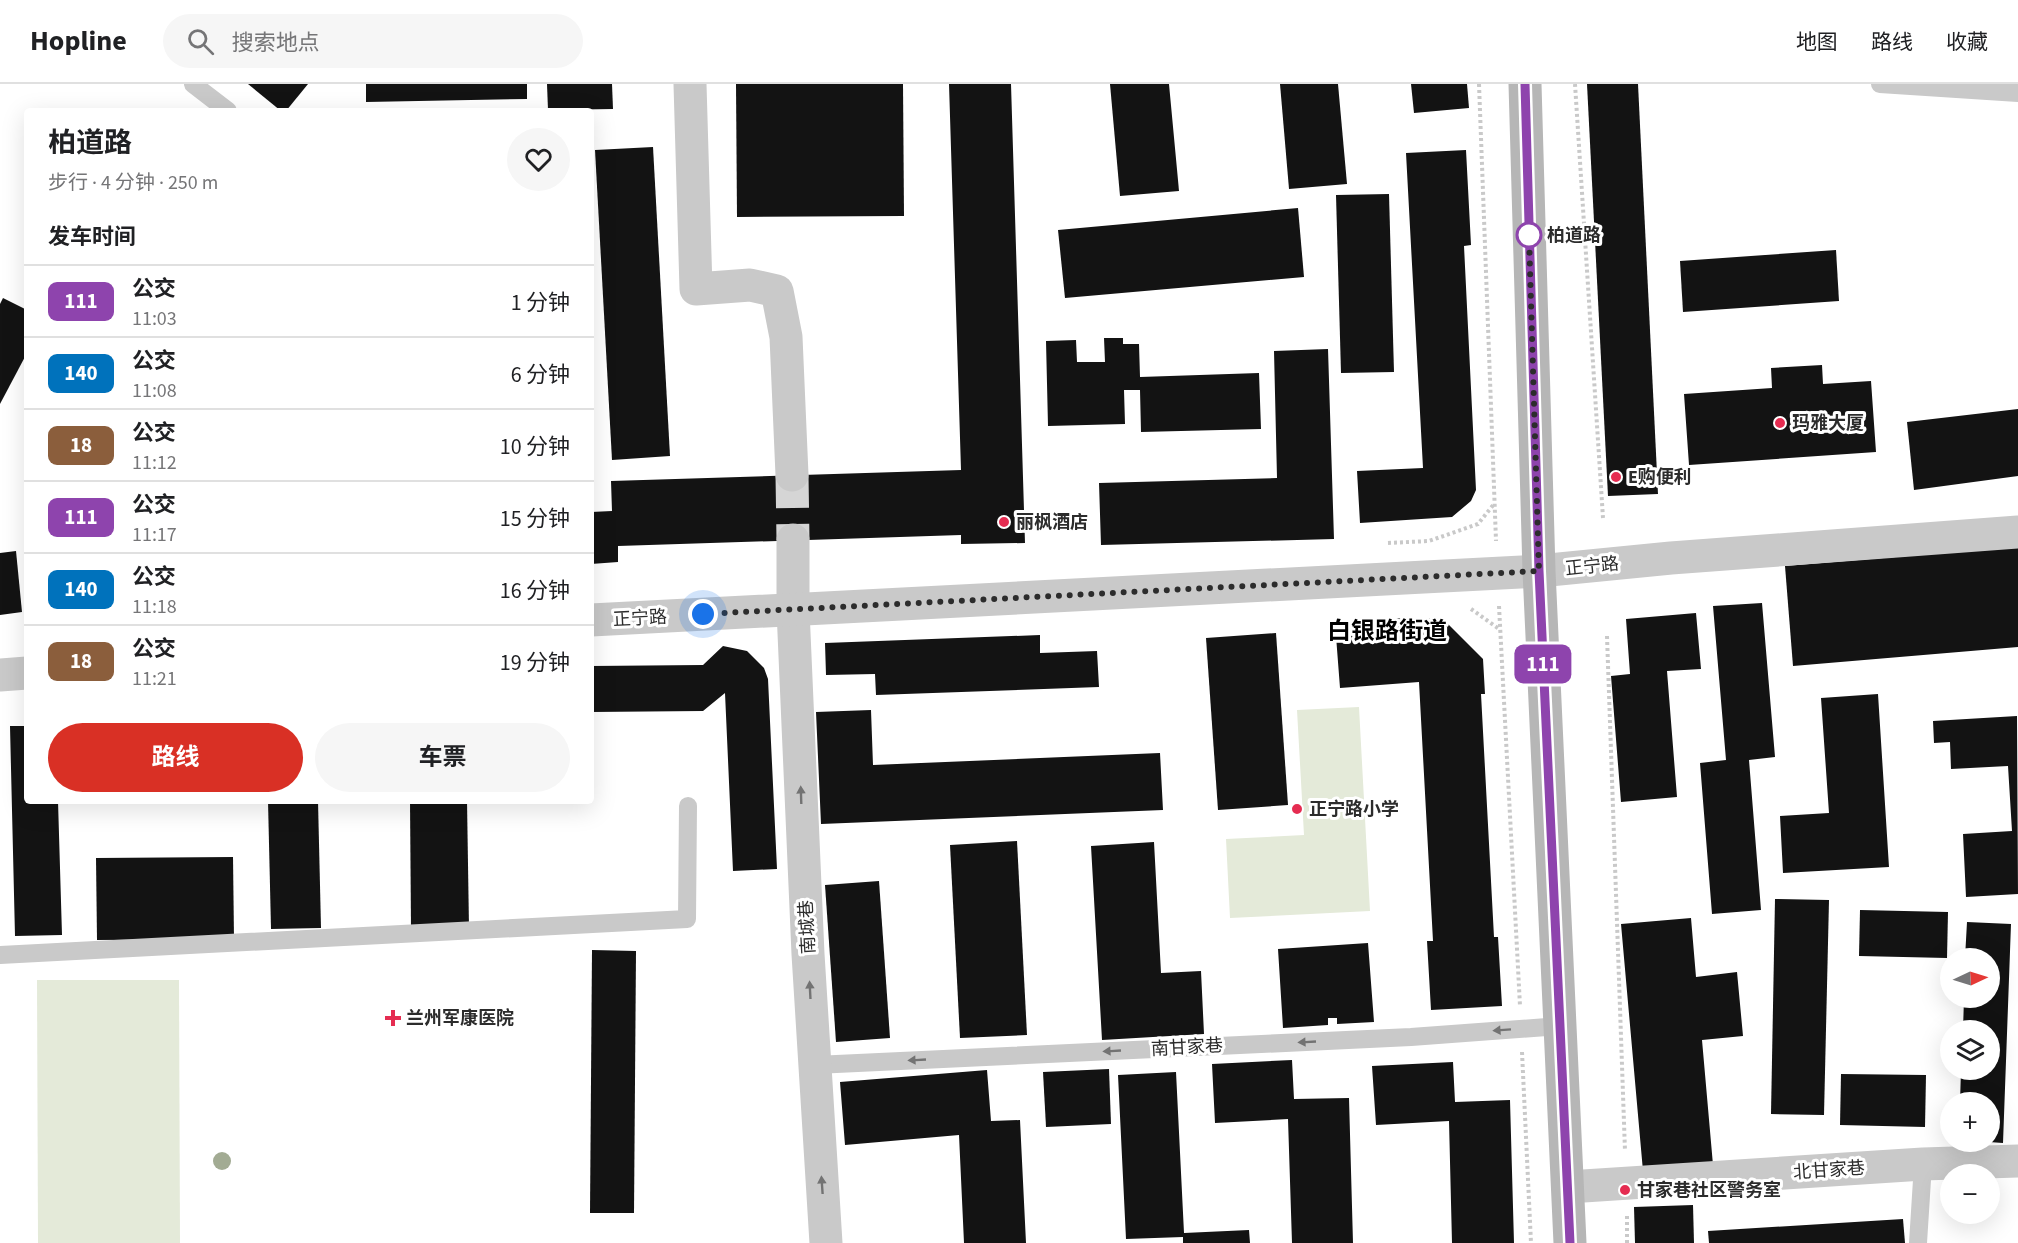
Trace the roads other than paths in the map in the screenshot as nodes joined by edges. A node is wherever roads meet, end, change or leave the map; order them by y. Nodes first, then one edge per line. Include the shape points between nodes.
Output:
1 (193, 84) edge
2 (690, 84) edge
3 (1525, 84) edge
4 (1880, 84) edge
5 (2018, 93) edge
6 (224, 108) edge
7 (792, 475) tunnel mouth
8 (2018, 532) edge
9 (793, 540) tunnel mouth
10 (1539, 571) junction
11 (793, 610) junction
12 (594, 620) edge
13 (24, 673) edge
14 (0, 675) edge
15 (688, 806) dead end
16 (0, 954) edge
17 (1560, 1026) junction
18 (814, 1065) junction
19 (2018, 1161) edge
20 (1923, 1164) junction
21 (1568, 1187) junction
22 (826, 1243) edge
23 (1570, 1243) edge
24 (1918, 1243) edge

1 - 6 lane
2 - 7 street via 696,289 750,285 777,291 786,337
3 - 10 street
4 - 5 lane
8 - 10 street, 正宁路
9 - 11 street, 南城巷
10 - 11 street, 正宁路
10 - 17 street
11 - 12 street, 正宁路
18 -> 11 street, 南城巷
13 - 14 street
15 - 16 lane via 687,919
17 -> 18 lane, 南甘家巷
17 - 21 street
22 -> 18 street, 南城巷
19 - 20 street, 北甘家巷
20 - 21 street, 北甘家巷
20 - 24 lane
21 - 23 street

